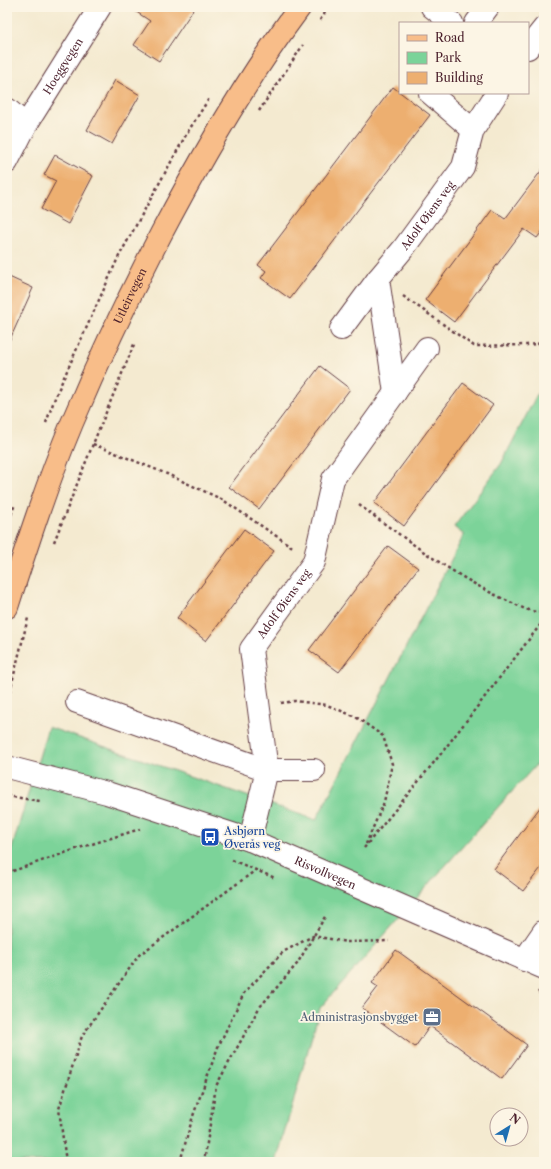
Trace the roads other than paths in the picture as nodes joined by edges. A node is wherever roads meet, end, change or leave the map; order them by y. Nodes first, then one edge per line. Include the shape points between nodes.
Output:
1 (100, 7) edge
2 (300, 7) edge
3 (432, 7) edge
4 (488, 7) edge
5 (451, 22) edge
6 (477, 22) edge
7 (544, 28) edge
8 (529, 47) edge
9 (431, 94) edge
10 (496, 94) edge
11 (7, 109) edge
12 (26, 125) junction
13 (473, 130) junction
14 (7, 162) edge
15 (378, 279) junction
16 (341, 329) dead end
17 (427, 348) dead end
18 (395, 393) junction
19 (7, 607) edge
20 (77, 702) dead end
21 (7, 767) edge
22 (267, 770) junction
23 (314, 770) dead end
24 (250, 840) junction
25 (544, 931) edge
26 (524, 960) junction
27 (544, 968) edge

1 - 12 street, Hoeggvegen
2 - 19 main road, Utleirvegen via 218,131 136,282 69,431 46,489
3 - 5 street
4 - 6 street
7 - 8 street
9 - 13 street
10 - 13 street, Adolf Øiens veg
11 - 12 street
12 - 14 street, Hoeggvegen
13 - 15 street, Adolf Øiens veg via 463,167
15 - 16 street, Adolf Øiens veg
15 - 18 street
17 - 18 street, Adolf Øiens veg
18 - 22 street, Adolf Øiens veg via 333,479 314,562 251,649
20 - 22 street
21 - 24 street, Risvollvegen via 107,793
22 - 23 street
22 - 24 street, Adolf Øiens veg
24 - 26 street, Risvollvegen
25 - 26 street
26 - 27 street, Risvollvegen

